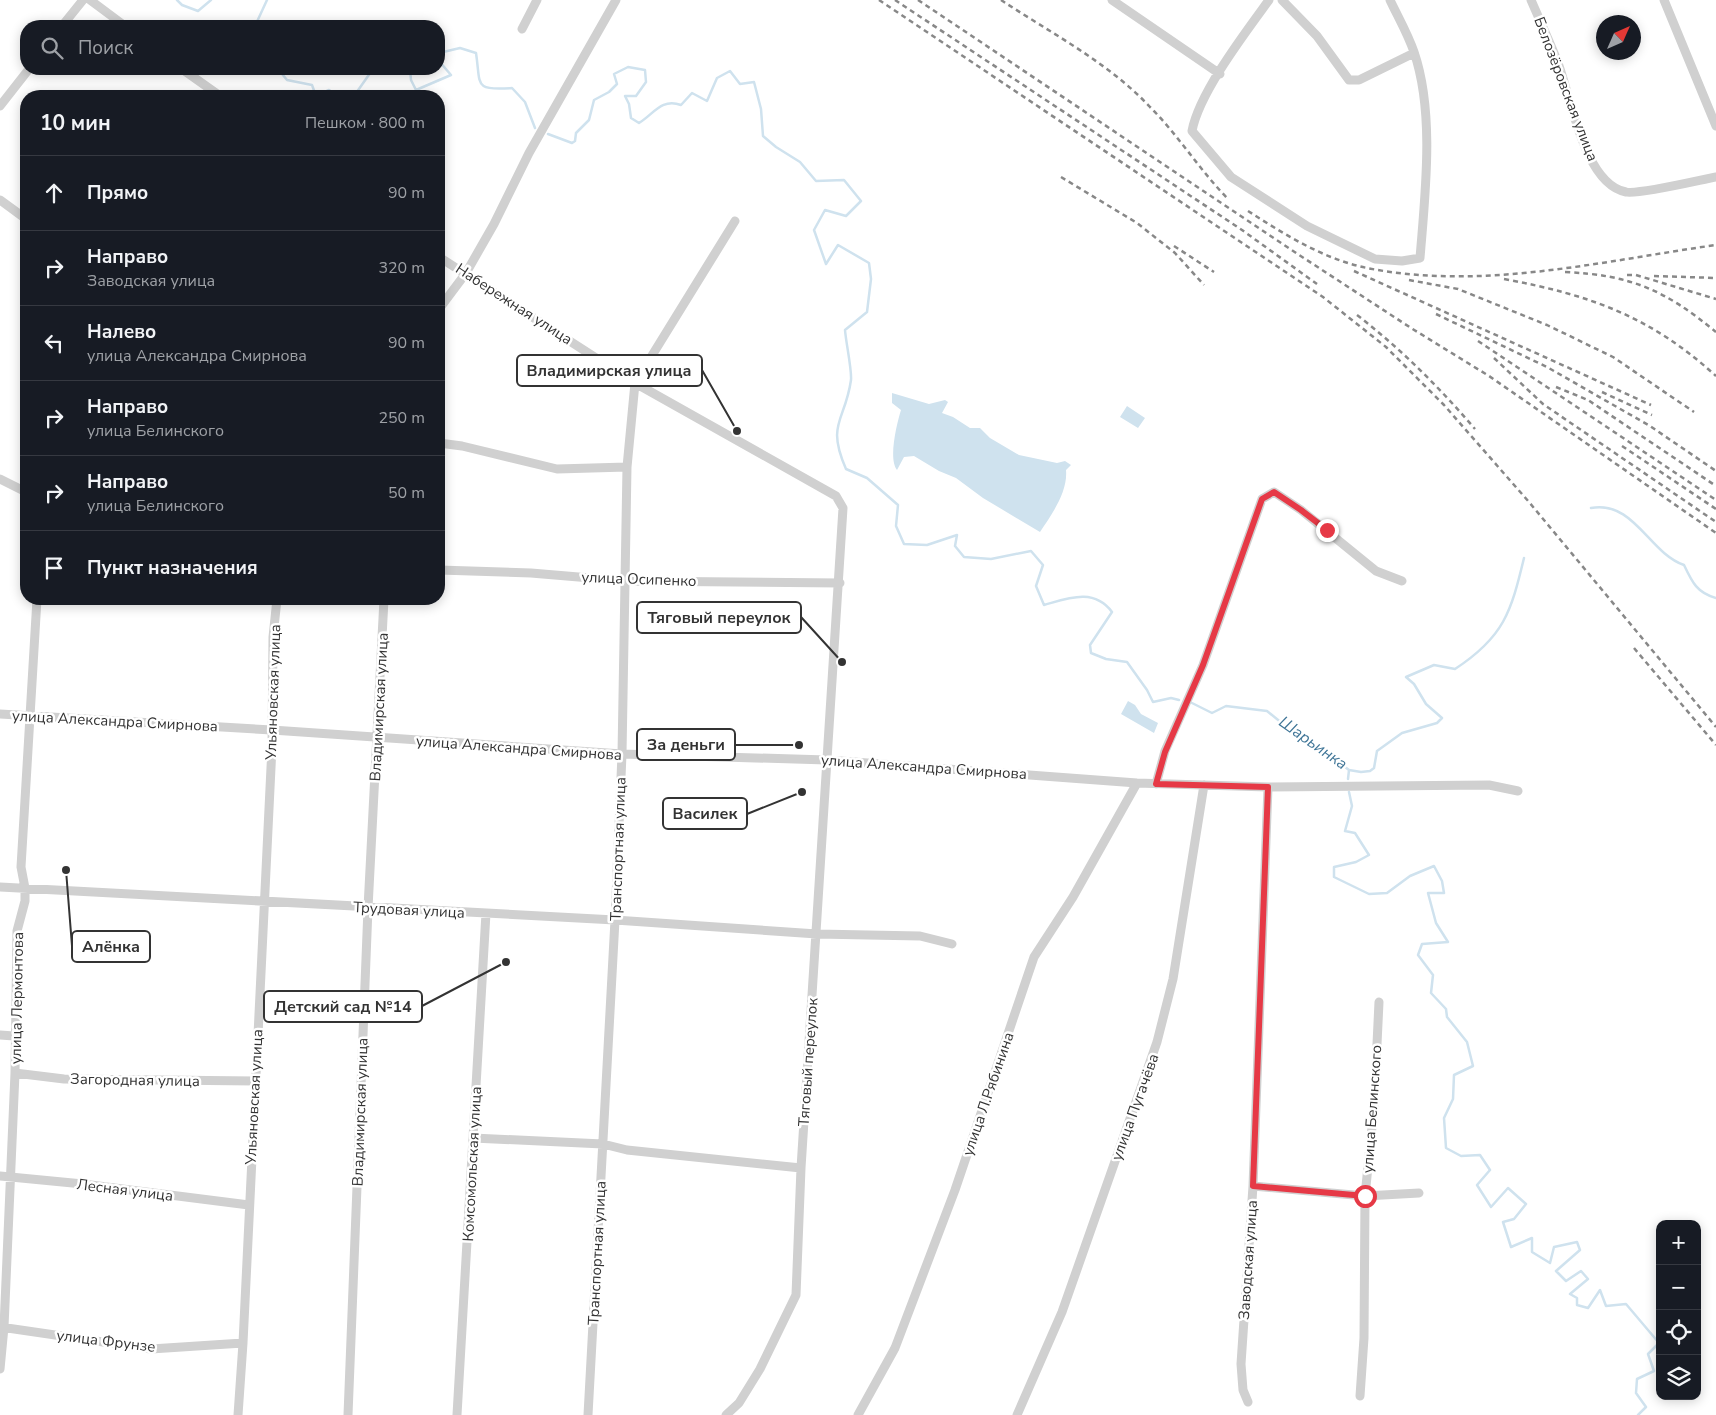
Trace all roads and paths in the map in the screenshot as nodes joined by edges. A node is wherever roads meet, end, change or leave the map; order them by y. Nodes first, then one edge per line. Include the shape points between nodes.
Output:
1 (83, 0) edge
2 (90, 0) edge
3 (537, 0) edge
4 (616, 0) edge
5 (1112, 0) edge
6 (1269, 0) edge
7 (1283, 0) edge
8 (1390, 0) edge
9 (1531, 0) edge
10 (1664, 0) edge
11 (67, 20) edge
12 (117, 20) edge
13 (522, 29) dead end
14 (1414, 53) junction
15 (1220, 74) junction
16 (24, 75) edge
17 (190, 75) edge
18 (212, 90) edge
19 (0, 106) edge
20 (1716, 126) edge
21 (1716, 177) edge
22 (0, 200) edge
23 (20, 215) edge
24 (735, 221) dead end
25 (445, 261) edge
26 (466, 273) junction
27 (445, 301) edge
28 (635, 382) junction
29 (445, 444) edge
30 (627, 466) junction
31 (0, 479) edge
32 (20, 489) edge
33 (843, 508) joint
34 (445, 570) edge
35 (626, 581) junction
36 (1402, 581) dead end
37 (840, 583) junction
38 (37, 605) edge
39 (276, 605) edge
40 (384, 605) edge
41 (0, 714) edge
42 (30, 716) junction
43 (272, 730) junction
44 (377, 738) junction
45 (622, 754) junction
46 (826, 760) junction
47 (1137, 783) junction
48 (1156, 784) junction
49 (1204, 785) junction
50 (1268, 787) junction
51 (1518, 790) dead end
52 (0, 887) edge
53 (25, 888) junction
54 (263, 902) junction
55 (368, 908) junction
56 (486, 914) junction
57 (615, 920) junction
58 (817, 934) junction
59 (952, 944) dead end
60 (1379, 1002) dead end
61 (0, 1035) edge
62 (14, 1036) junction
63 (15, 1073) junction
64 (256, 1081) junction
65 (473, 1138) junction
66 (603, 1144) junction
67 (801, 1168) junction
68 (5, 1177) edge
69 (1253, 1186) junction
70 (1419, 1193) dead end
71 (1365, 1196) junction
72 (249, 1205) junction
73 (2, 1327) edge
74 (243, 1344) junction
75 (0, 1369) edge
76 (1360, 1396) dead end
77 (1248, 1402) dead end
78 (238, 1415) edge
79 (348, 1415) edge
80 (456, 1415) edge
81 (588, 1415) edge
82 (726, 1415) edge
83 (858, 1415) edge
84 (1017, 1415) edge

1 - 11 street
2 - 12 street
3 - 13 street
4 - 26 street via 529,152
5 - 15 street
6 - 15 street
7 - 14 street via 1317,36 1349,80 1359,80
8 - 14 street
9 - 21 street, Белозёровская улица via 1558,63 1586,152 1608,183 1628,193
10 - 20 street
14 - 15 street via 1424,99 1426,172 1420,258 1402,261 1375,259 1307,226 1231,177 1192,131 1195,114
16 - 19 street
17 - 18 street
22 - 23 street
24 - 28 street, Транспортная улица
25 - 26 street, Набережная улица
26 - 27 street
26 - 28 street, Набережная улица
28 - 30 street, Транспортная улица
28 - 33 street, Набережная улица via 836,496
29 - 30 street via 557,470
30 - 35 street, Транспортная улица
31 - 32 street
33 - 37 street, Тяговый переулок
34 - 35 street, улица Осипенко
35 - 37 street, улица Осипенко
35 - 45 street, Транспортная улица
36 - 48 street via 1376,571 1274,492 1262,499 1203,665 1165,752
37 - 46 street, Тяговый переулок
38 - 42 street, улица Лермонтова
39 - 43 street, Ульяновская улица
40 - 44 street, Владимирская улица
41 - 42 street, улица Александра Смирнова
42 - 43 street, улица Александра Смирнова
42 - 53 street, улица Лермонтова via 21,867
43 - 44 street, улица Александра Смирнова
43 - 54 street, Ульяновская улица
44 - 45 street, улица Александра Смирнова
44 - 55 street, Владимирская улица
45 - 46 street, улица Александра Смирнова
45 - 57 street, Транспортная улица
46 - 47 street, улица Александра Смирнова
46 - 58 street, Тяговый переулок
47 - 48 street, улица Александра Смирнова
47 - 83 street, улица Л.Рябинина via 1073,896 1034,956 956,1190 894,1348
48 - 49 street, улица Александра Смирнова
49 - 50 street, улица Александра Смирнова
49 - 84 street, улица Пугачёва via 1173,979 1157,1042 1062,1312
50 - 51 street, улица Александра Смирнова via 1488,785
50 - 69 street, Заводская улица
52 - 53 street, Трудовая улица
53 - 54 street, Трудовая улица
53 - 62 street, улица Лермонтова via 17,931
54 - 55 street, Трудовая улица
54 - 64 street, Ульяновская улица
55 - 56 street, Трудовая улица
55 - 79 street, Владимирская улица
56 - 57 street, Трудовая улица
56 - 65 street, Комсомольская улица
57 - 58 street, Трудовая улица
57 - 66 street, Транспортная улица
58 - 59 street, Трудовая улица via 920,936
58 - 67 street, Тяговый переулок
60 - 71 street, улица Белинского via 1374,1108
61 - 62 street
62 - 63 street, улица Лермонтова
63 - 64 street, Загородная улица via 64,1079
63 - 68 street, улица Лермонтова
64 - 72 street, Ульяновская улица
65 - 66 street
65 - 80 street, Комсомольская улица
66 - 67 street via 628,1150
66 - 81 street, Транспортная улица
67 - 82 street, Тяговый переулок via 796,1295 760,1369 739,1403
68 - 72 street, Лесная улица
68 - 73 street, улица Лермонтова
69 - 71 street
69 - 77 street, Заводская улица via 1241,1364 1243,1390
70 - 71 street
71 - 76 street, улица Белинского via 1364,1338
72 - 74 street, Ульяновская улица
73 - 74 street, улица Фрунзе via 151,1349
73 - 75 street, улица Лермонтова
74 - 78 street, Ульяновская улица

